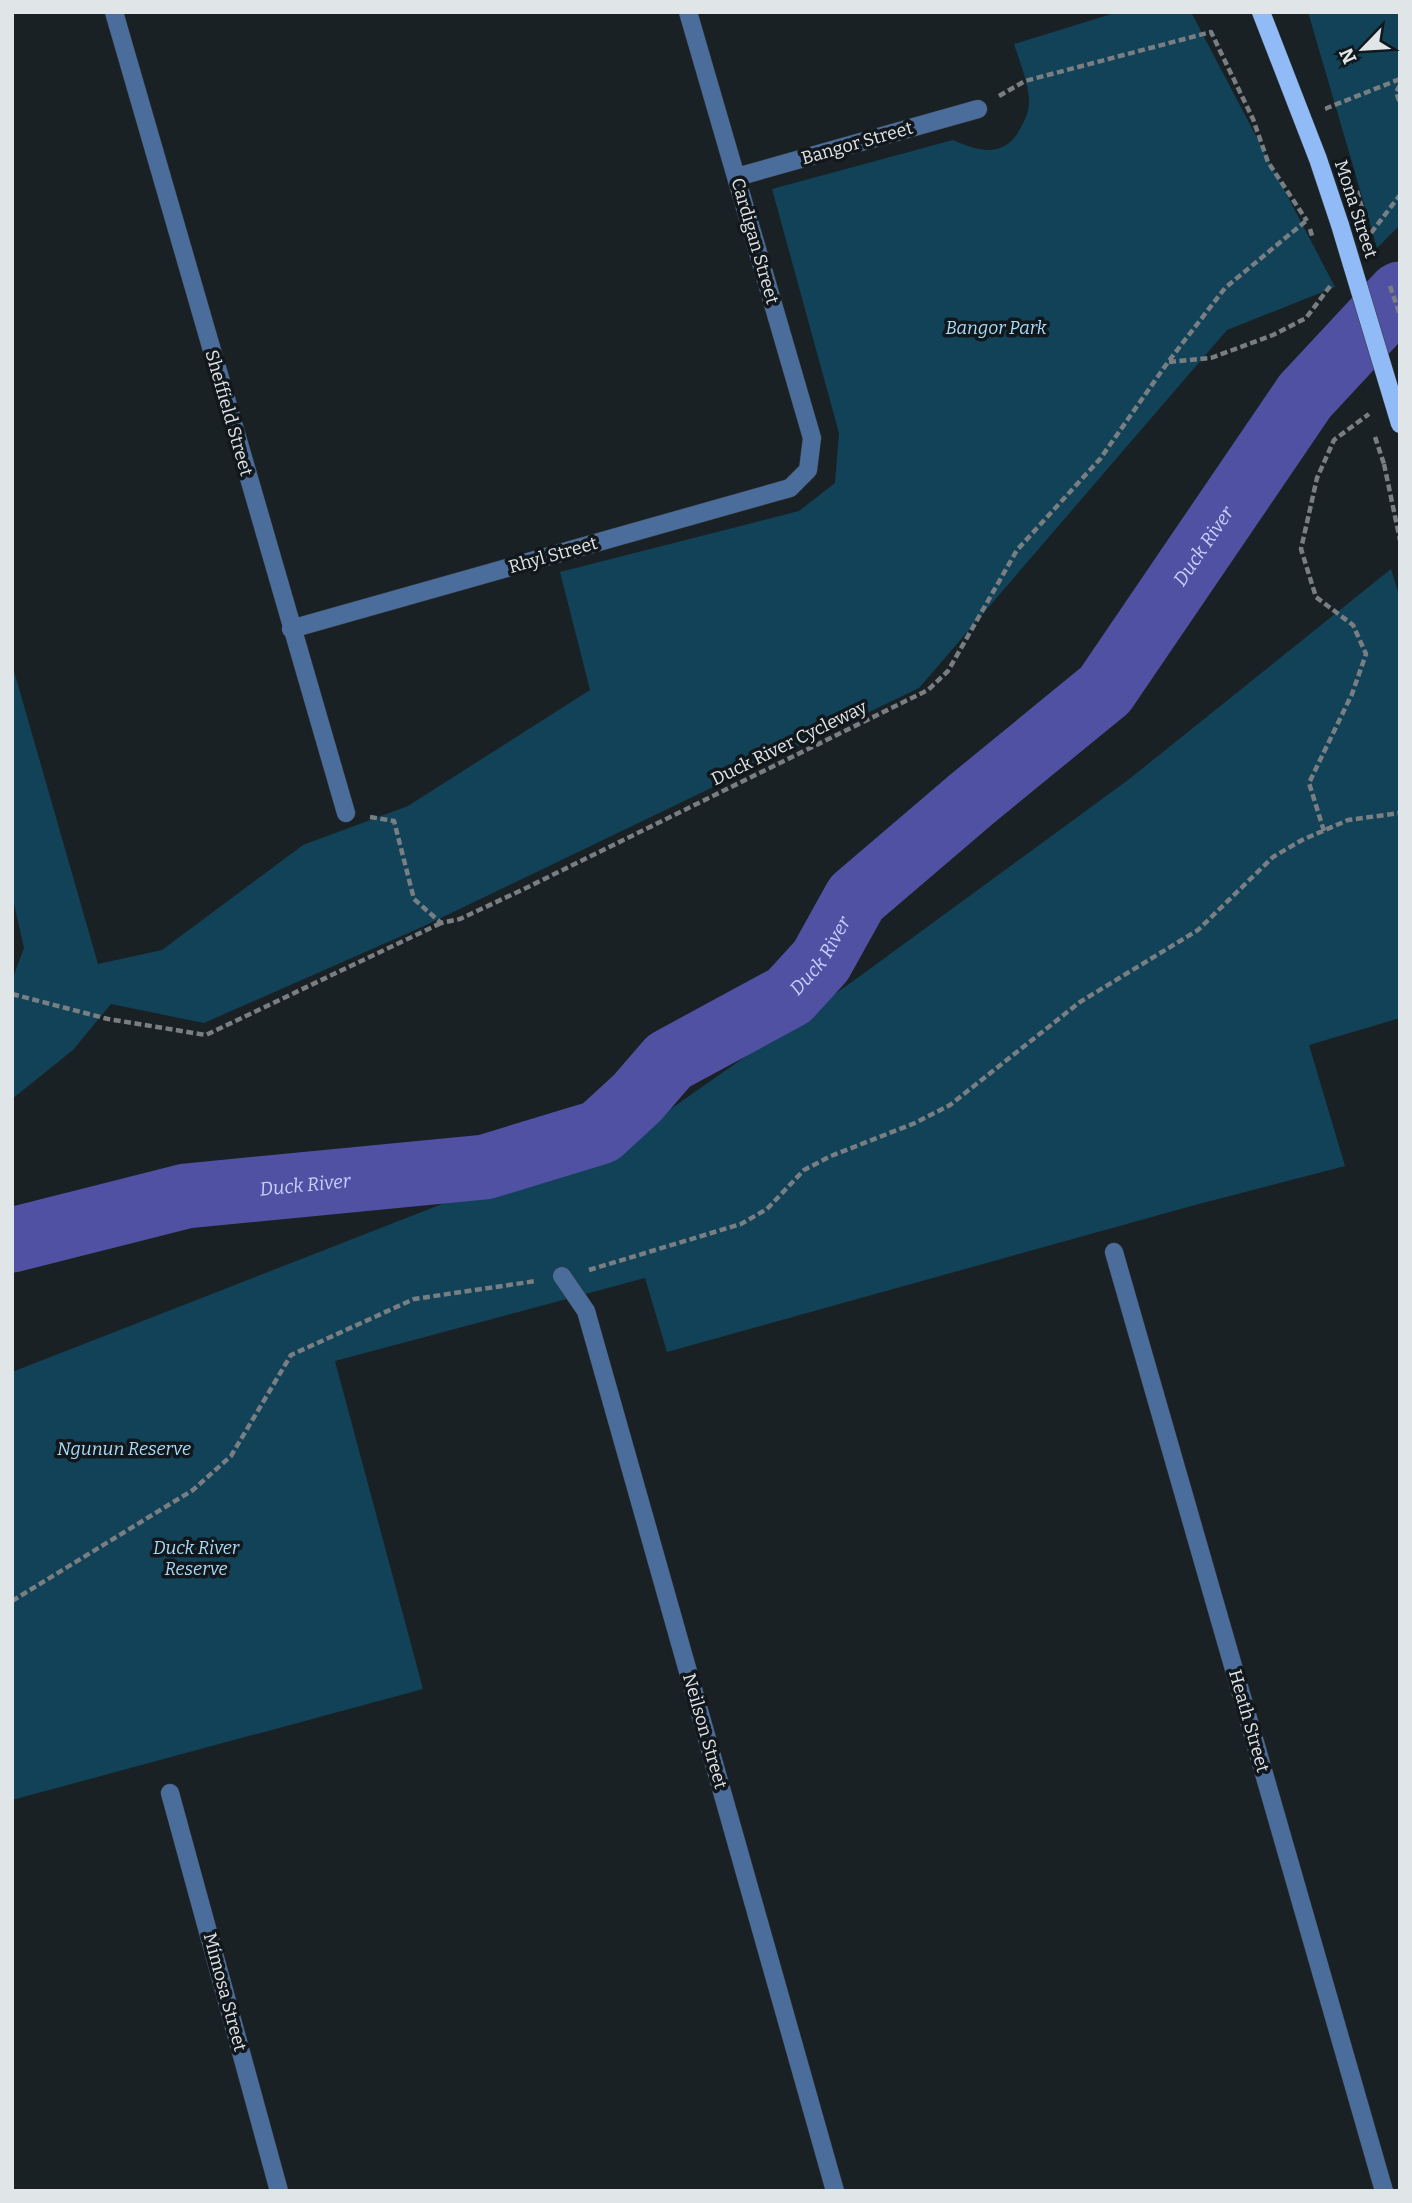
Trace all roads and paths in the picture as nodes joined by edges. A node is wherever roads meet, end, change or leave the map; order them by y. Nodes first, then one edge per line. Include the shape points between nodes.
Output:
1 (114, 12) edge
2 (688, 12) edge
3 (1261, 12) edge
4 (1400, 82) edge
5 (1400, 103) edge
6 (1327, 108) dead end
7 (978, 109) joint
8 (737, 177) junction
9 (1400, 195) edge
10 (1368, 236) dead end
11 (1337, 277) dead end
12 (1168, 362) junction
13 (1374, 410) dead end
14 (1400, 424) edge
15 (1384, 464) dead end
16 (808, 470) joint
17 (1400, 540) edge
18 (291, 629) junction
19 (346, 813) joint
20 (1400, 813) edge
21 (1324, 831) junction
22 (441, 923) junction
23 (12, 994) edge
24 (1114, 1252) dead end
25 (562, 1276) junction
26 (12, 1601) edge
27 (170, 1793) dead end
28 (279, 2191) edge
29 (835, 2191) edge
30 (1384, 2191) edge

1 - 18 street, Sheffield Street
2 - 8 street, Cardigan Street
3 - 14 main road, Mona Street, bridge via 1318,159
4 - 5 path via 1396,92
4 - 6 path
7 - 8 street, Bangor Street
7 - 12 path, Duck River Cycleway via 1025,81 1212,32 1254,119 1268,162 1307,220 1225,288
8 - 16 street, Cardigan Street via 812,438
9 - 10 path
11 - 12 path via 1306,318 1273,335 1210,358
12 - 22 path, Duck River Cycleway via 1100,459 1017,550 948,671 928,690 526,888 460,919
13 - 21 path via 1334,440 1317,478 1301,549 1316,597 1353,625 1366,654 1309,783
15 - 17 path
16 - 18 street, Rhyl Street via 790,488
18 - 19 street, Sheffield Street
19 - 22 path via 394,821 414,900
20 - 21 path via 1348,820
21 - 25 path via 1273,857 1198,930 1080,1002 950,1105 804,1170 767,1209 741,1224
22 - 23 path, Duck River Cycleway via 206,1035 108,1019
24 - 30 street, Heath Street
25 - 26 path via 414,1299 291,1355 231,1456 193,1490
25 - 29 street, Neilson Street via 586,1311
27 - 28 street, Mimosa Street

